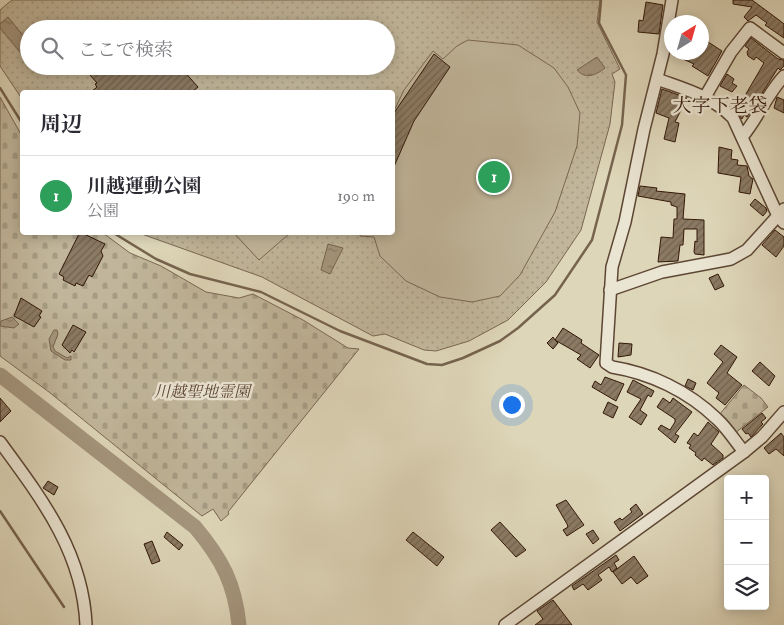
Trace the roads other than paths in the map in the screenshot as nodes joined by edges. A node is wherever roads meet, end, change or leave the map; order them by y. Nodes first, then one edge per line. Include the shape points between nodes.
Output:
1 (672, 0) edge
2 (784, 53) edge
3 (784, 76) edge
4 (657, 79) junction
5 (705, 97) junction
6 (742, 137) junction
7 (782, 216) edge
8 (610, 290) junction
9 (783, 415) edge
10 (0, 442) edge
11 (744, 452) junction
12 (86, 625) edge
13 (505, 625) edge

1 - 4 street
2 - 5 street via 750,28 731,52
3 - 6 street
4 - 5 street
4 - 8 street via 612,267
5 - 6 street via 733,118
6 - 7 street
7 - 8 street via 747,250 730,259 662,272
8 - 11 street via 606,363 653,377 692,400 718,419
9 - 11 street
10 - 12 street via 54,522 73,557 80,580
11 - 13 street

